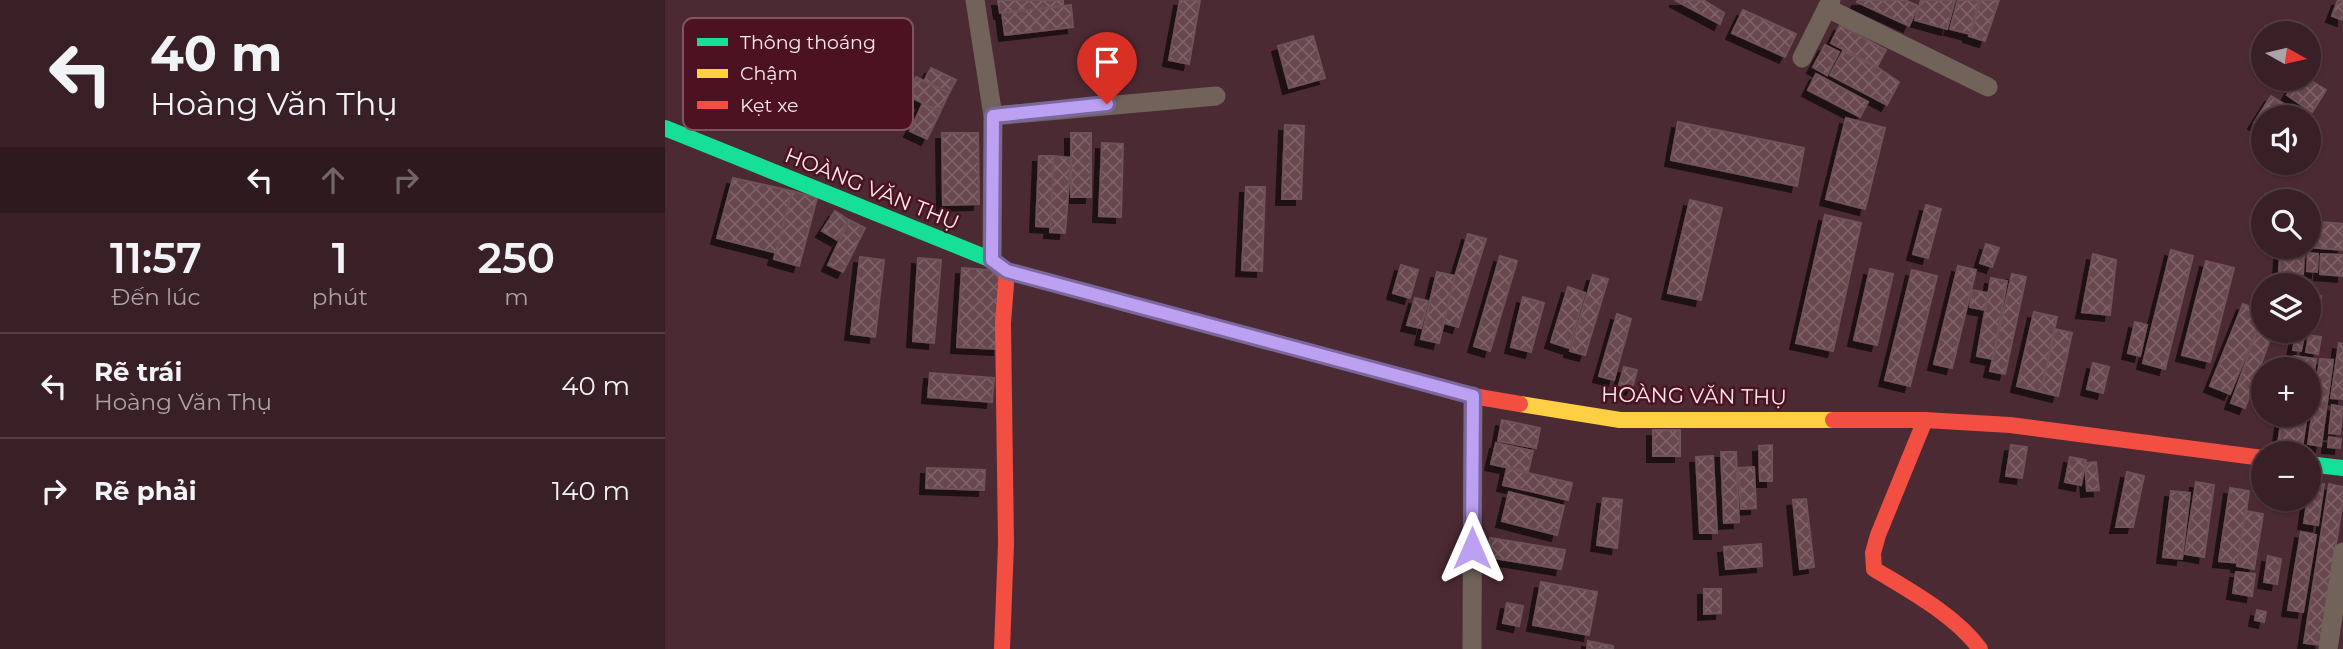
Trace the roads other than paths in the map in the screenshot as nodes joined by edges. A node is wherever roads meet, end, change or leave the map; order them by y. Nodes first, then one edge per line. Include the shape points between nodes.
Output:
1 (975, 0) edge
2 (1829, 4) edge
3 (1802, 58) dead end
4 (1988, 87) dead end
5 (1216, 96) dead end
6 (993, 116) junction
7 (665, 128) edge
8 (999, 265) junction
9 (1473, 396) junction
10 (1925, 420) junction
11 (2251, 456) edge
12 (2321, 465) edge
13 (2343, 468) edge
14 (2343, 552) edge
15 (1002, 649) edge
16 (1472, 649) edge
17 (1980, 649) edge
18 (2328, 649) edge

1 - 6 street
2 - 3 street
2 - 4 street
5 - 6 street
6 - 8 street
7 - 8 main road, HOÀNG VĂN THỤ
8 - 9 main road, HOÀNG VĂN THỤ
8 - 15 main road via 1006,544
9 - 10 main road, HOÀNG VĂN THỤ via 1620,420
9 - 16 street
10 - 11 main road, HOÀNG VĂN THỤ via 2010,425
10 - 17 main road via 1878,535 1874,569 1920,597 1971,636
12 - 13 main road
14 - 18 street

